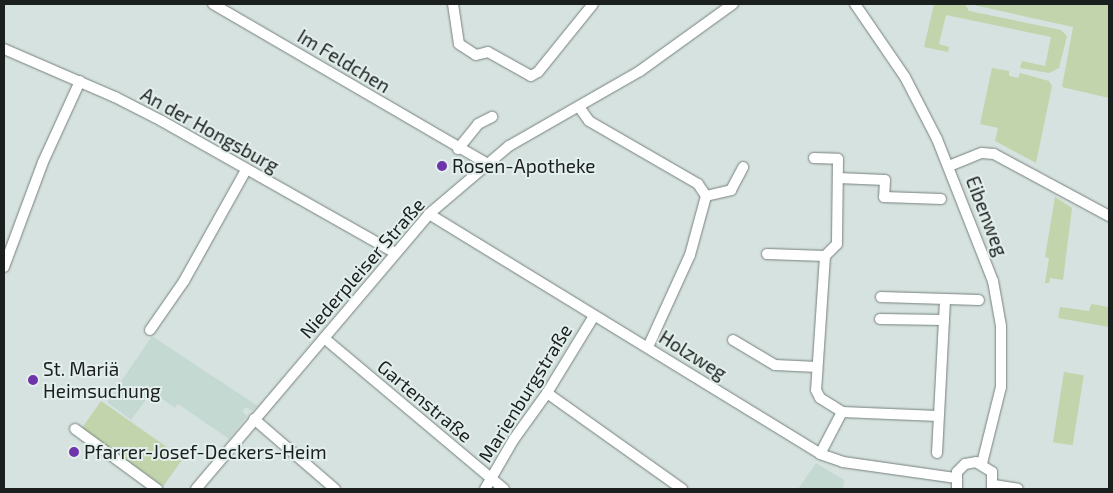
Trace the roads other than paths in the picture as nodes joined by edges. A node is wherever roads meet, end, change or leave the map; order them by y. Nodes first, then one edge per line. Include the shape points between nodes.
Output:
1 (213, 4) edge
2 (453, 4) edge
3 (593, 4) edge
4 (733, 4) edge
5 (854, 4) edge
6 (4, 49) edge
7 (80, 81) junction
8 (579, 107) junction
9 (492, 117) dead end
10 (458, 149) junction
11 (814, 158) dead end
12 (486, 163) junction
13 (948, 166) junction
14 (743, 167) dead end
15 (246, 170) junction
16 (838, 178) junction
17 (706, 196) junction
18 (941, 199) dead end
19 (429, 214) junction
20 (1109, 216) edge
21 (394, 252) junction
22 (767, 254) dead end
23 (825, 256) junction
24 (4, 267) edge
25 (881, 297) dead end
26 (945, 299) junction
27 (979, 300) dead end
28 (594, 316) junction
29 (880, 319) dead end
30 (944, 320) junction
31 (150, 330) dead end
32 (324, 338) junction
33 (733, 340) dead end
34 (648, 347) junction
35 (817, 367) junction
36 (547, 393) junction
37 (842, 412) junction
38 (938, 416) junction
39 (254, 419) junction
40 (75, 429) dead end
41 (937, 453) dead end
42 (820, 454) junction
43 (982, 463) junction
44 (955, 478) junction
45 (491, 479) junction
46 (993, 487) edge
47 (157, 489) edge
48 (196, 489) edge
49 (335, 489) edge
50 (485, 489) edge
51 (504, 489) edge
52 (682, 489) edge
53 (957, 489) edge
54 (1018, 489) edge

1 - 10 street, Im Feldchen
2 - 3 street via 459,44 476,55 488,52 531,76 538,72
4 - 8 street, Niederpleiser Straße via 640,71
5 - 13 street, Eibenweg via 912,88
6 - 7 street, An der Hongsburg
7 - 15 street, An der Hongsburg via 162,121
7 - 24 street via 43,162
8 - 12 street, Niederpleiser Straße via 509,146
8 - 17 street via 589,121 698,184
9 - 10 street via 478,124
10 - 12 street, Im Feldchen
11 - 16 street via 838,160
12 - 19 street, Niederpleiser Straße
13 - 20 street via 982,153 994,154
13 - 43 street, Eibenweg via 993,281 1001,326 1001,387
14 - 17 street via 731,190
15 - 21 street, An der Hongsburg
15 - 31 street via 184,281
16 - 18 street via 885,180 884,197
16 - 23 street via 837,244
17 - 34 street via 690,255
19 - 21 street, Niederpleiser Straße
19 - 28 street, Holzweg
21 - 32 street, Niederpleiser Straße
22 - 23 street
23 - 35 street
25 - 26 street
26 - 27 street
26 - 30 street
28 - 34 street, Holzweg
28 - 36 street, Marienburgstraße
29 - 30 street
30 - 38 street
32 - 39 street, Niederpleiser Straße
32 - 45 street, Gartenstraße
33 - 35 street via 775,365
34 - 42 street, Holzweg
35 - 37 street via 817,394
36 - 45 street, Marienburgstraße via 514,439
36 - 52 street
37 - 38 street
37 - 42 street
38 - 41 street
39 - 48 street, Niederpleiser Straße
39 - 49 street
40 - 47 street
42 - 44 street, Holzweg via 843,462
43 - 44 street via 965,464
43 - 46 street via 992,472
44 - 53 street
45 - 50 street, Marienburgstraße
45 - 51 street, Gartenstraße
46 - 54 street

